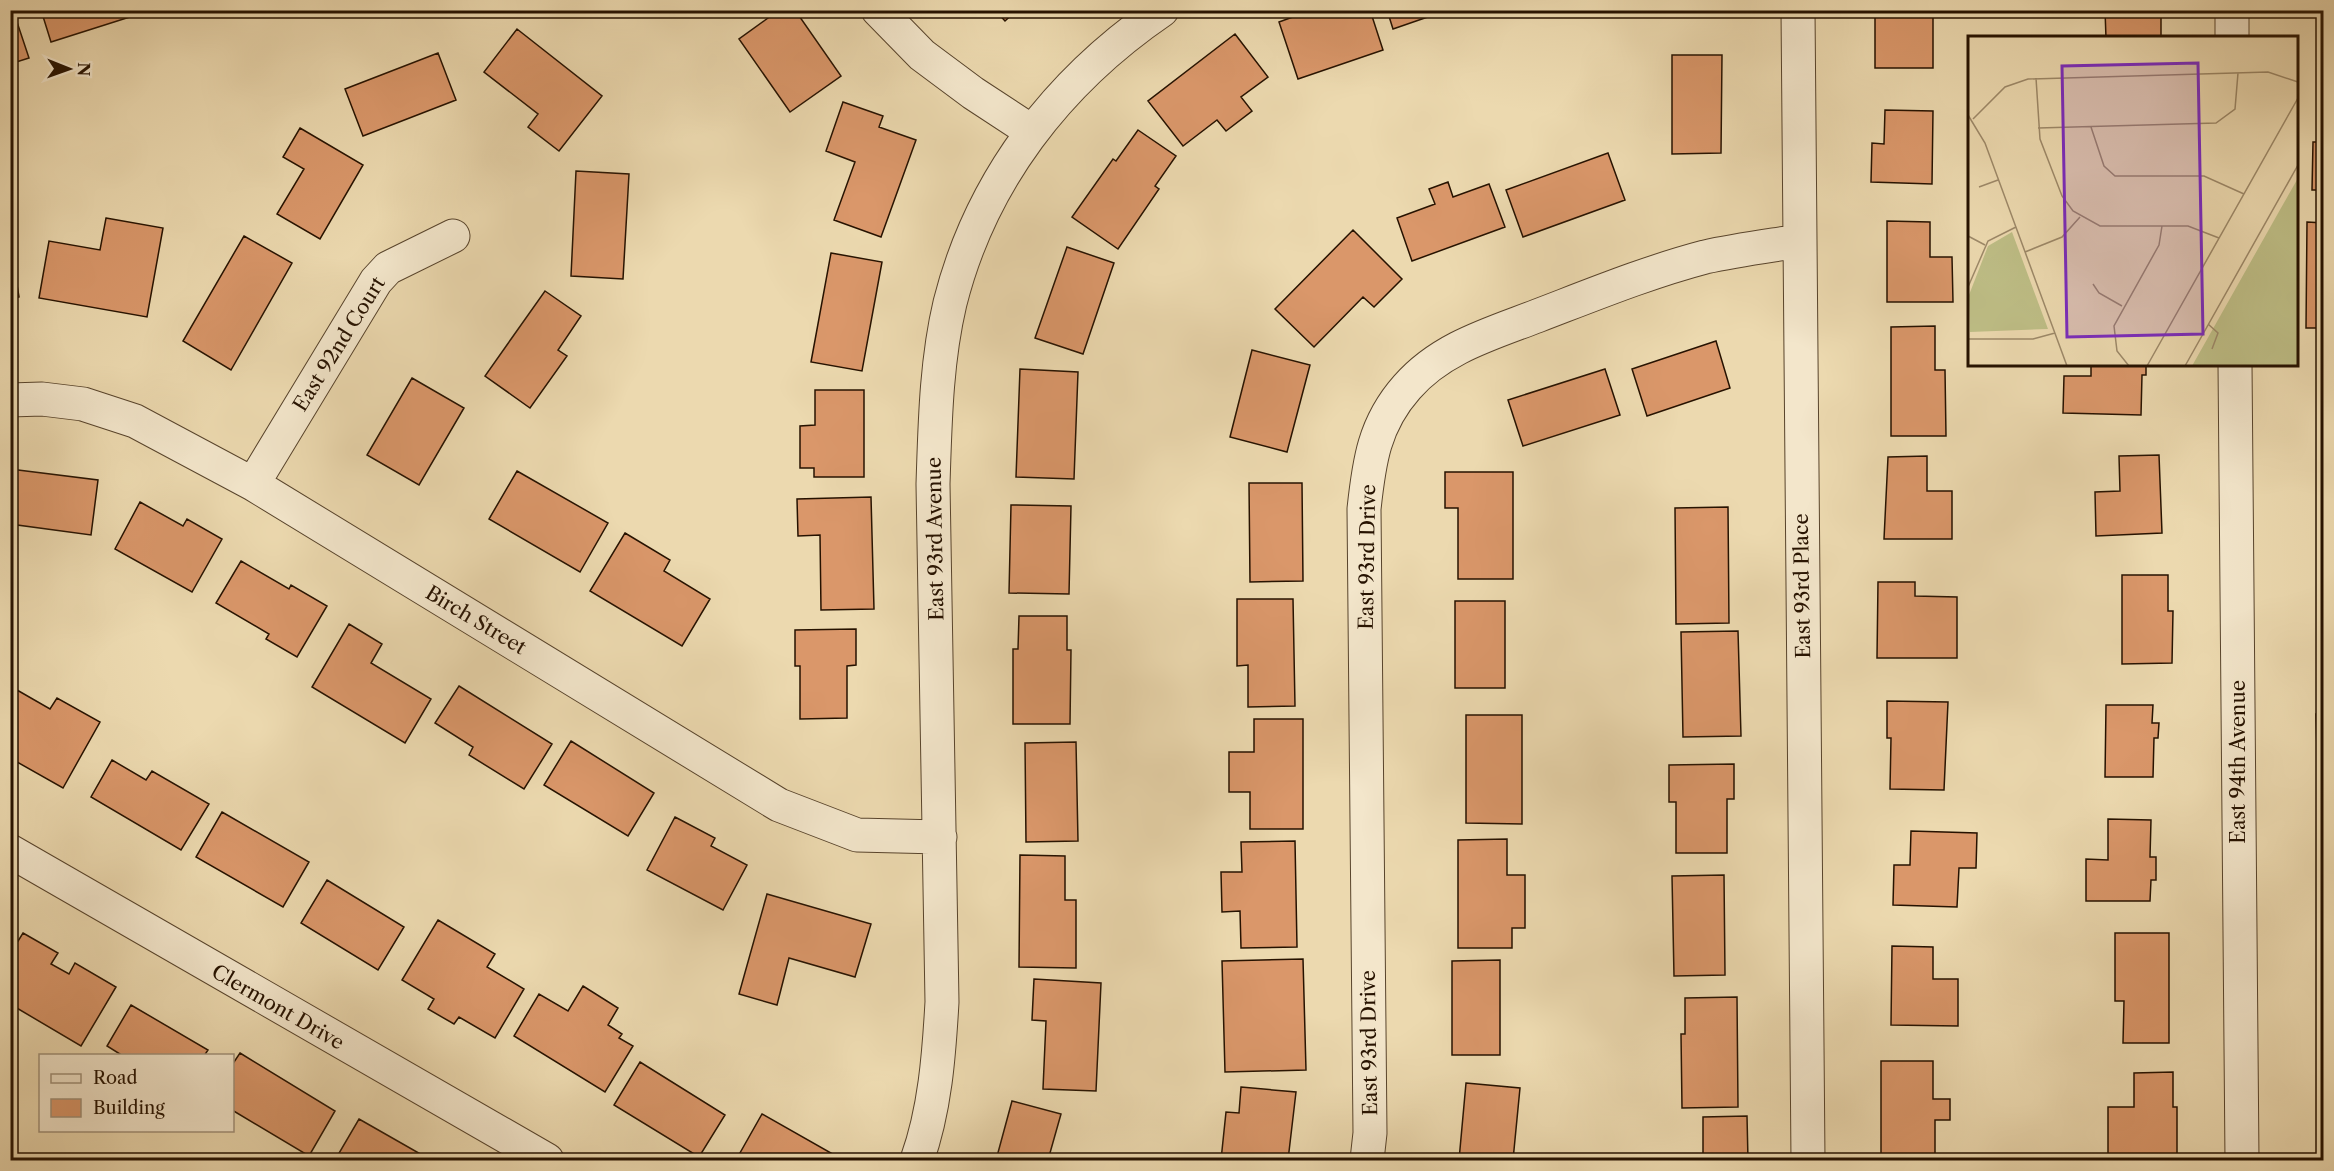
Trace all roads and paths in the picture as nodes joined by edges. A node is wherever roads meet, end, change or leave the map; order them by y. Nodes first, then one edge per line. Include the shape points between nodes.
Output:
1 (878, 10) edge
2 (1162, 10) edge
3 (1798, 10) edge
4 (2232, 10) edge
5 (2232, 36) edge
6 (1031, 131) junction
7 (453, 236) dead end
8 (1799, 241) junction
9 (2235, 366) edge
10 (10, 400) edge
11 (253, 484) junction
12 (940, 837) junction
13 (10, 851) edge
14 (547, 1161) edge
15 (917, 1161) edge
16 (1367, 1161) edge
17 (1808, 1161) edge
18 (2242, 1161) edge

1 - 6 street via 922,55
2 - 6 street, East 93rd Avenue via 1079,76
3 - 8 street, East 93rd Place
4 - 5 street
6 - 12 street, East 93rd Avenue via 989,198 960,268 941,356 933,484
7 - 11 street, East 92nd Court via 388,268 375,281
8 - 16 street, East 93rd Drive via 1706,257 1464,344 1428,365 1406,388 1376,437 1369,460 1364,509 1370,1133
8 - 17 street, East 93rd Place
9 - 18 street, East 94th Avenue
10 - 11 street, Birch Street via 83,404 135,421
11 - 12 street, Birch Street via 779,805 857,835
12 - 15 street, East 93rd Avenue via 939,1058
13 - 14 street, Clermont Drive

